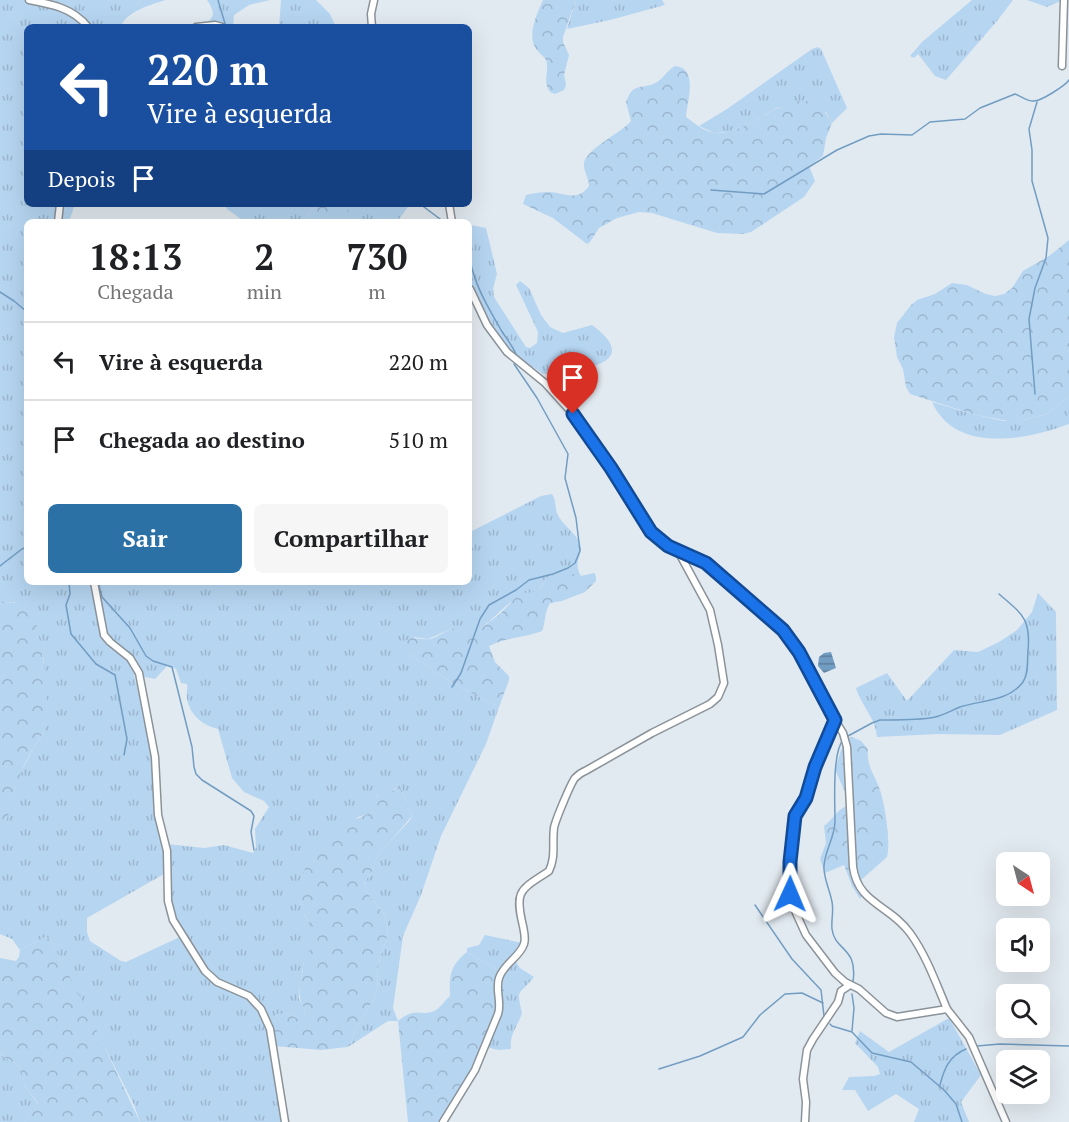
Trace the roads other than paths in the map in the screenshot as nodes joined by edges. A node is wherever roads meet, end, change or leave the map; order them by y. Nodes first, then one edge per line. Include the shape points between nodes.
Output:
1 (29, 0) edge
2 (374, 0) edge
3 (1064, 0) edge
4 (85, 24) edge
5 (372, 24) edge
6 (1062, 66) dead end
7 (472, 293) edge
8 (678, 550) junction
9 (95, 585) edge
10 (835, 720) junction
11 (850, 985) junction
12 (947, 1009) junction
13 (285, 1122) edge
14 (443, 1122) edge
15 (805, 1122) edge
16 (1006, 1122) edge

1 - 4 street via 65,8
2 - 5 street
3 - 6 street
7 - 8 street via 487,325 507,352 545,383 573,414 646,527 660,541
8 - 10 street via 706,563 778,624 794,644
8 - 14 street via 710,610 723,670 722,691 710,704 574,779 555,823 551,867 520,893 525,941 500,975 498,1014 475,1070
9 - 13 street via 104,635 130,658 139,673 156,765 170,914 208,975 249,996 265,1016
10 - 11 street via 806,798 795,816 790,894 806,935 835,973
10 - 12 street via 846,747 857,883 865,896 909,932
11 - 12 street via 890,1016
11 - 15 street via 841,991 838,1002 808,1046 803,1079
12 - 16 street via 969,1037

